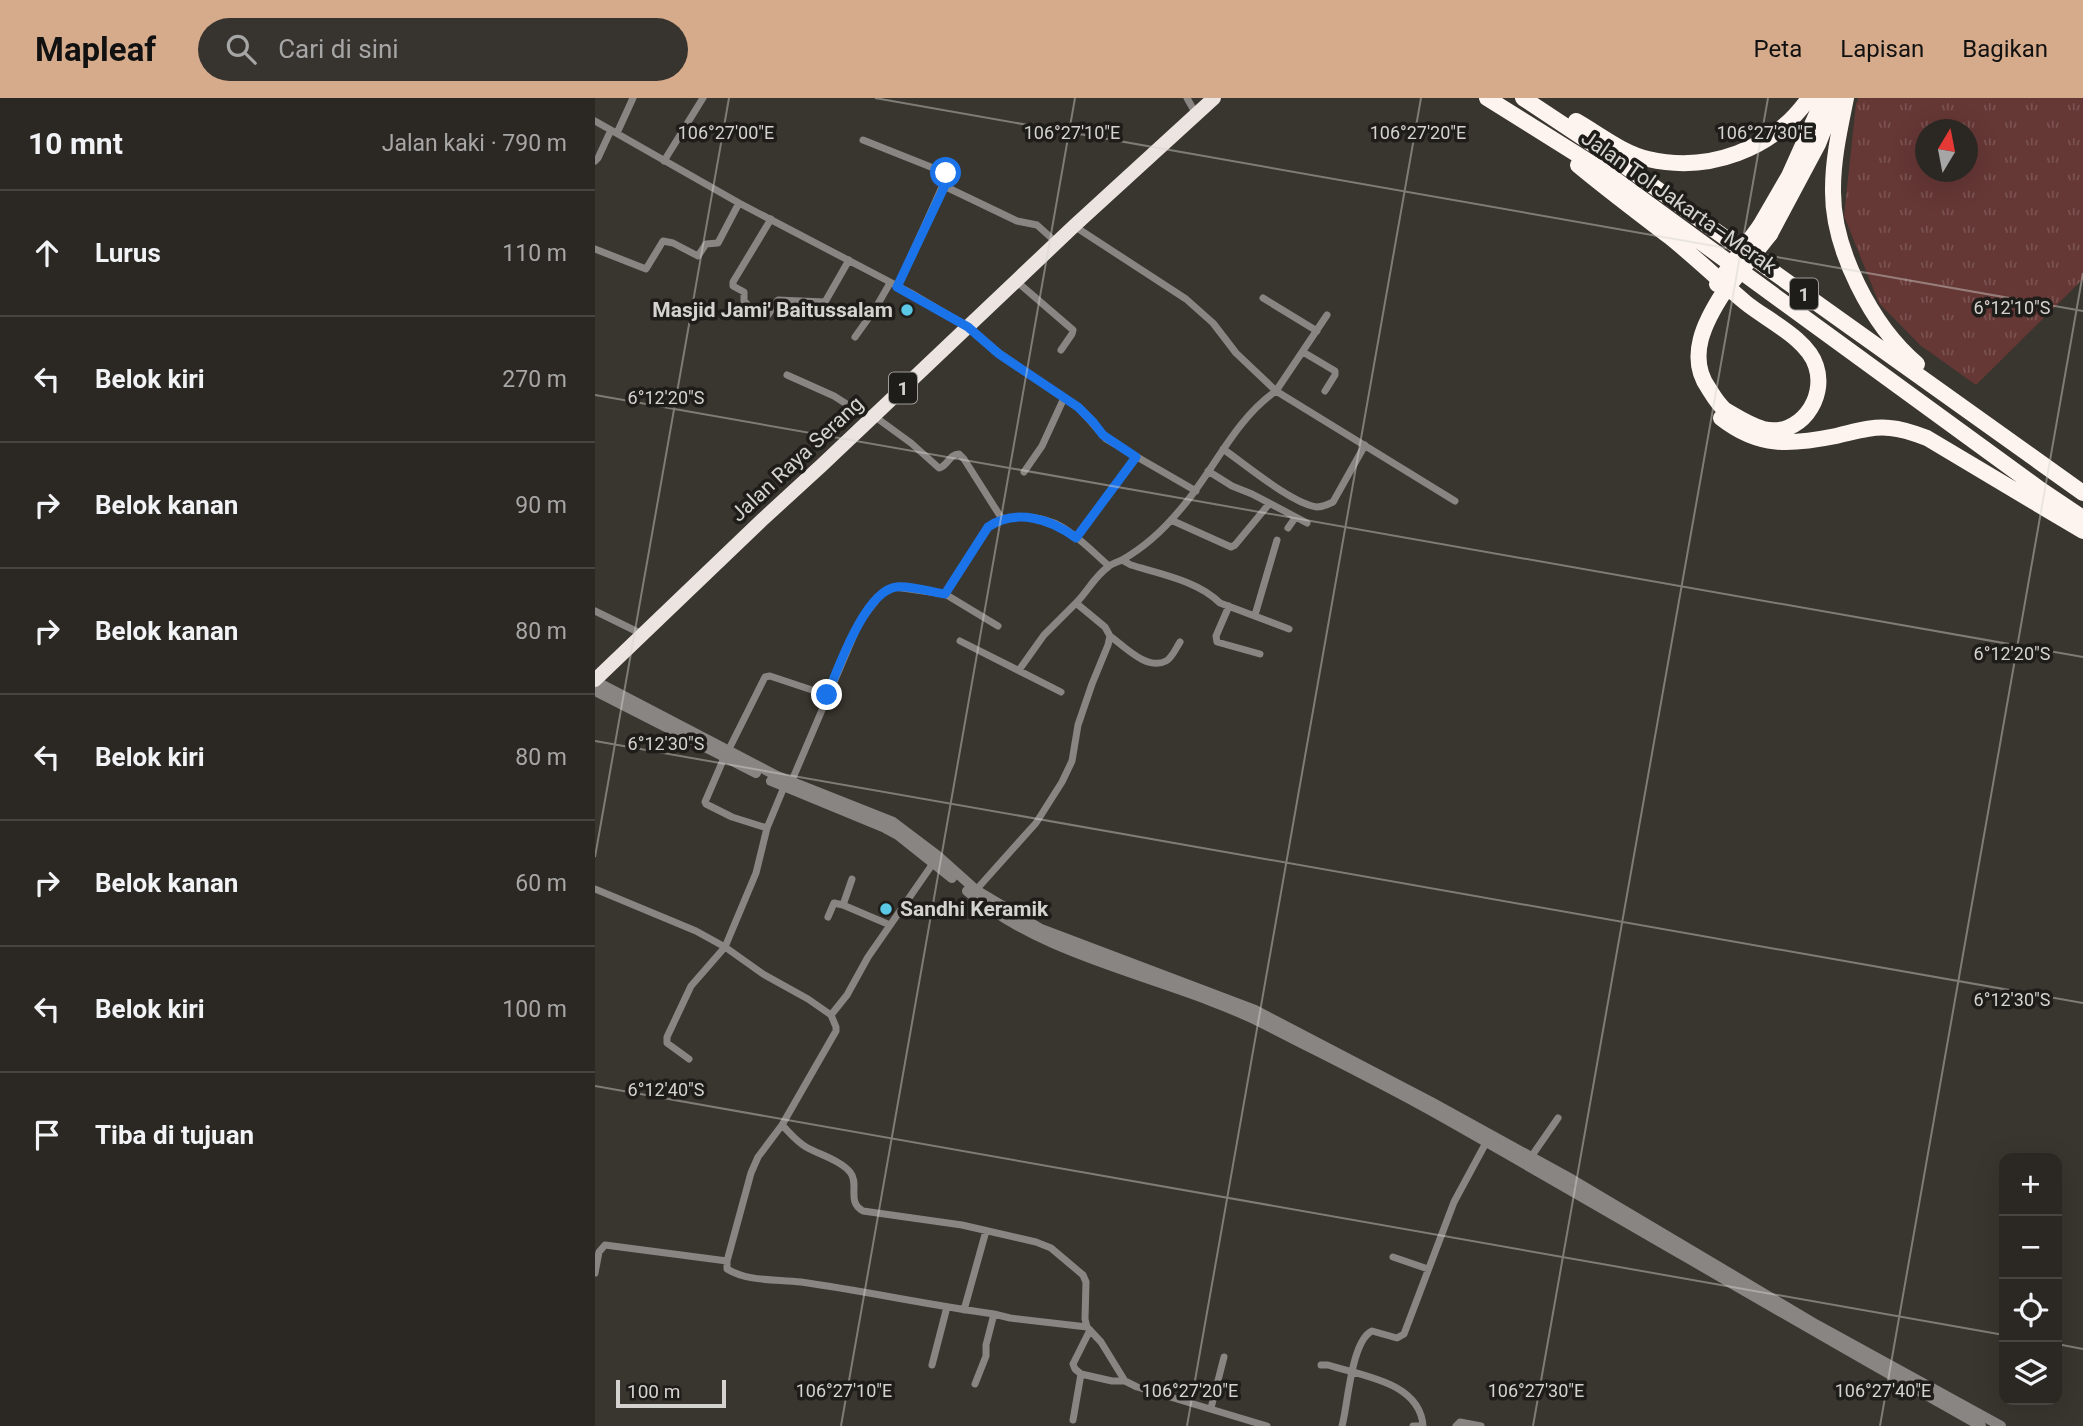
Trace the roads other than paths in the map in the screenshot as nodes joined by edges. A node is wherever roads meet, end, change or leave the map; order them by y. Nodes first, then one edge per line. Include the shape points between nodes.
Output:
1 (633, 98) edge
2 (703, 98) edge
3 (1188, 98) edge
4 (1214, 98) edge
5 (1487, 98) edge
6 (1523, 98) edge
7 (1538, 98) edge
8 (1809, 98) edge
9 (1824, 98) edge
10 (1836, 98) edge
11 (1846, 98) edge
12 (1196, 114) junction
13 (595, 121) edge
14 (1527, 123) junction
15 (614, 132) junction
16 (863, 140) dead end
17 (595, 161) edge
18 (664, 161) junction
19 (944, 186) junction
20 (739, 203) junction
21 (771, 219) junction
22 (1074, 226) junction
23 (1765, 230) junction
24 (1056, 243) junction
25 (595, 249) edge
26 (849, 260) junction
27 (1016, 281) junction
28 (894, 285) junction
29 (1721, 288) junction
30 (1263, 298) dead end
31 (1327, 315) dead end
32 (968, 327) junction
33 (1317, 331) junction
34 (855, 337) dead end
35 (1061, 350) dead end
36 (1303, 352) junction
37 (787, 375) dead end
38 (1276, 391) junction
39 (1325, 391) dead end
40 (1064, 398) junction
41 (871, 417) junction
42 (1364, 445) junction
43 (1223, 449) junction
44 (1136, 457) junction
45 (1024, 471) dead end
46 (1208, 471) junction
47 (1196, 491) junction
48 (2083, 492) edge
49 (1455, 501) dead end
50 (1269, 504) junction
51 (1295, 518) junction
52 (2083, 518) edge
53 (1002, 519) junction
54 (1171, 520) junction
55 (1307, 523) dead end
56 (1288, 528) dead end
57 (2083, 531) edge
58 (1076, 538) junction
59 (1277, 540) dead end
60 (1122, 560) junction
61 (1109, 566) junction
62 (945, 594) junction
63 (1076, 603) junction
64 (1229, 607) junction
65 (595, 611) edge
66 (1255, 615) junction
67 (997, 626) dead end
68 (1289, 629) dead end
69 (642, 634) junction
70 (1110, 636) junction
71 (961, 641) dead end
72 (1179, 642) dead end
73 (1260, 654) dead end
74 (1019, 670) junction
75 (595, 680) edge
76 (595, 691) edge
77 (1061, 692) dead end
78 (827, 695) junction
79 (726, 754) junction
80 (788, 786) junction
81 (767, 828) junction
82 (936, 859) junction
83 (852, 879) dead end
84 (595, 889) edge
85 (976, 890) junction
86 (843, 905) junction
87 (828, 916) dead end
88 (890, 925) junction
89 (725, 947) junction
90 (831, 1015) junction
91 (689, 1059) dead end
92 (1558, 1118) dead end
93 (782, 1125) junction
94 (1488, 1139) junction
95 (1531, 1157) junction
96 (986, 1231) junction
97 (1393, 1257) dead end
98 (597, 1258) edge
99 (727, 1261) junction
100 (1428, 1269) junction
101 (595, 1273) edge
102 (947, 1307) junction
103 (964, 1310) junction
104 (993, 1314) junction
105 (1089, 1328) junction
106 (1224, 1357) dead end
107 (933, 1365) dead end
108 (1321, 1365) dead end
109 (1353, 1373) junction
110 (1081, 1374) junction
111 (1125, 1381) junction
112 (975, 1384) dead end
113 (1211, 1408) junction
114 (1073, 1420) dead end
115 (1267, 1426) edge
116 (1342, 1426) edge
117 (1413, 1426) edge
118 (1456, 1426) edge
119 (1481, 1426) edge
120 (1981, 1426) edge
121 (2001, 1426) edge

1 - 15 street
2 - 18 street
3 - 12 street
4 - 12 highway, Jalan Raya Serang / 1
5 - 14 highway, Jalan Tol Jakarta–Merak / 1
6 - 48 highway, Jalan Tol Jakarta–Merak / 1
7 - 8 highway via 1622,148 1672,162 1719,160 1755,146
9 - 23 highway
10 - 23 highway via 1818,144
11 - 48 highway via 1832,191 1838,233 1886,333 1934,379
12 - 22 highway, Jalan Raya Serang / 1
13 - 15 street
14 - 29 highway via 1806,348 1817,368 1819,387 1814,405 1801,421 1782,429 1764,429 1720,406 1703,381 1699,344
14 - 52 highway, Jalan Tol Jakarta–Merak / 1 via 1602,170
15 - 17 street
15 - 18 street
16 - 19 street via 946,173
18 - 20 street
19 - 24 street via 1017,221 1037,225
19 - 28 street
20 - 21 street
20 - 25 street via 718,243 706,244 696,256 665,240 646,269
21 - 26 street
21 - 26 street via 733,282 755,310 768,315 783,299 825,302
22 - 24 highway, Jalan Raya Serang / 1
22 - 38 street via 1186,299
23 - 29 highway, bridge
24 - 27 highway, Jalan Raya Serang / 1
26 - 28 street
27 - 32 highway, Jalan Raya Serang / 1
27 - 35 street via 1072,329
28 - 32 street
28 - 34 street
29 - 57 highway via 1702,312 1692,341 1691,362 1695,382 1711,410 1736,430 1760,440 1794,442 1865,429 1905,429
30 - 33 street
31 - 33 street
32 - 40 street
32 - 41 highway, Jalan Raya Serang / 1
33 - 36 street
36 - 38 street
36 - 39 street via 1335,371
37 - 41 street
38 - 42 street
38 - 43 street
40 - 44 street via 1103,435
40 - 45 street via 1042,446
41 - 53 street via 939,468 959,454
41 - 69 highway, Jalan Raya Serang / 1
42 - 43 street via 1333,502 1319,507 1295,499
42 - 49 street
43 - 46 street
44 - 47 street
44 - 58 street
46 - 47 street
46 - 50 street
47 - 54 street
50 - 51 street
50 - 54 street via 1231,547
51 - 55 street
51 - 56 street
53 - 58 street via 1047,521
53 - 62 street via 988,527
54 - 60 street
58 - 61 street
59 - 66 street
60 - 61 street
60 - 64 street via 1199,588
61 - 63 street
62 - 67 street
62 - 78 street via 895,587 881,594 860,621
63 - 70 street
63 - 74 street via 1044,635
64 - 66 street
64 - 73 street via 1217,642
65 - 69 street
66 - 68 street
69 - 75 highway, Jalan Raya Serang / 1
70 - 72 street via 1148,662 1169,660
70 - 85 street via 1078,725 1068,771 1036,823
71 - 74 street
74 - 77 street
75 - 79 street
76 - 79 street
78 - 79 street via 765,677
78 - 80 street
79 - 80 street
79 - 81 street via 706,804
80 - 81 street
80 - 82 street via 876,820
81 - 89 street via 755,873
82 - 85 street
82 - 88 street
82 - 94 street via 987,906 1039,937 1252,1018
83 - 86 street
84 - 89 street via 696,930
85 - 94 street via 1041,929 1255,1010 1433,1103
86 - 87 street via 834,903
86 - 88 street
88 - 90 street
89 - 90 street
89 - 91 street via 691,986 667,1037 667,1044
90 - 93 street via 836,1031
92 - 95 street
93 - 96 street via 806,1147 851,1172 859,1209
93 - 99 street via 751,1172
94 - 95 street
94 - 100 street via 1454,1202
94 - 120 street via 1611,1215
95 - 121 street via 1817,1325
96 - 103 street
96 - 105 street via 1045,1245 1082,1273
97 - 100 street
98 - 99 street via 601,1248 610,1244
98 - 101 street
99 - 102 street via 727,1269 750,1278
100 - 109 street via 1404,1334 1397,1338 1368,1333
102 - 103 street
102 - 107 street
103 - 104 street
104 - 105 street
104 - 112 street via 986,1356
105 - 110 street via 1073,1364
105 - 111 street
106 - 113 street
108 - 109 street
109 - 116 street
109 - 117 street via 1402,1390 1422,1415 1423,1426
110 - 111 street
110 - 114 street
111 - 113 street
113 - 115 street
118 - 119 street via 1460,1422

